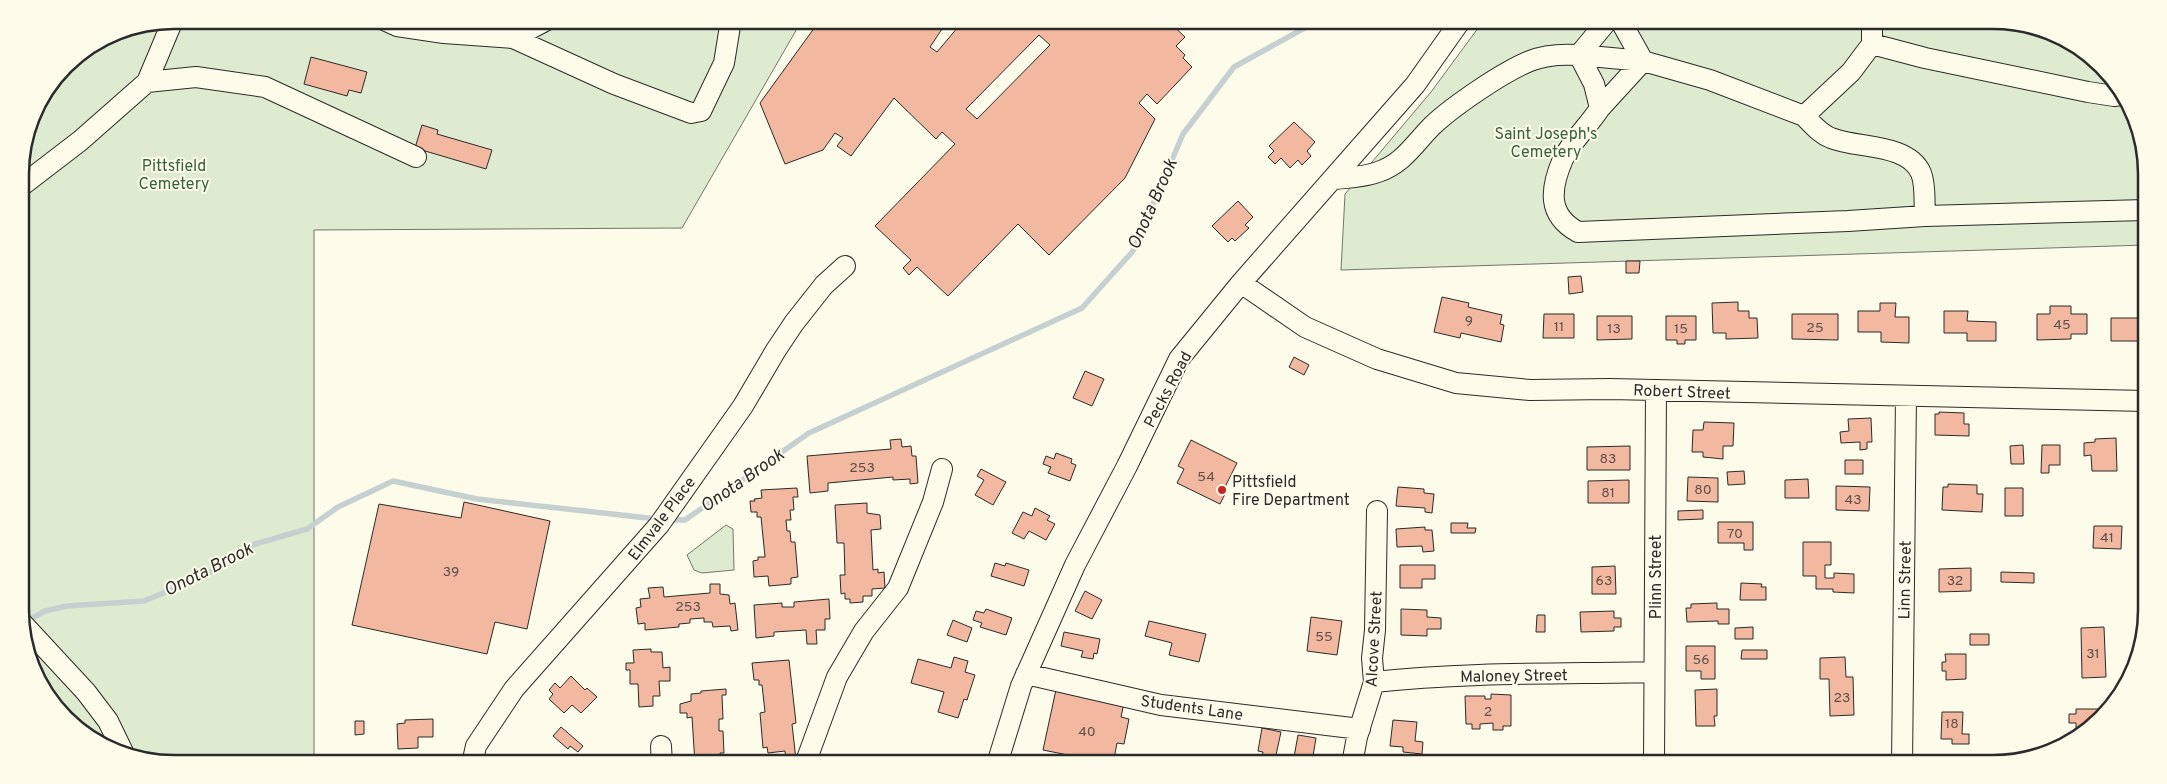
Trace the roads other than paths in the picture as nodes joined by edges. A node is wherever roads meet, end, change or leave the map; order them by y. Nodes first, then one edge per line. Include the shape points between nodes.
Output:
1 (169, 29) edge
2 (417, 29) edge
3 (530, 29) edge
4 (730, 29) edge
5 (1455, 29) edge
6 (1601, 29) edge
7 (1625, 29) edge
8 (1872, 29) edge
9 (513, 38) junction
10 (1872, 44) junction
11 (1579, 55) junction
12 (1643, 60) junction
13 (147, 82) junction
14 (2115, 96) edge
15 (1600, 108) junction
16 (1804, 116) junction
17 (416, 157) dead end
18 (1333, 179) junction
19 (29, 180) edge
20 (2138, 210) edge
21 (1925, 216) junction
22 (845, 266) dead end
23 (1242, 283) junction
24 (1656, 390) junction
25 (1906, 396) junction
26 (2138, 401) edge
27 (942, 469) dead end
28 (1377, 511) dead end
29 (31, 633) edge
30 (1654, 672) junction
31 (1026, 674) junction
32 (1374, 682) junction
33 (1360, 729) junction
34 (119, 744) edge
35 (474, 755) edge
36 (808, 755) edge
37 (1000, 755) edge
38 (1354, 755) edge
39 (1654, 755) edge
40 (1902, 755) edge

1 - 13 street
2 - 9 street
3 - 9 street
4 - 9 street via 721,71 701,111 691,113 614,84
5 - 18 street, Pecks Road via 1416,85
6 - 11 street
7 - 12 street
8 - 10 street
10 - 14 street via 1925,58
10 - 16 street via 1851,72
11 - 12 street
11 - 15 street via 1594,84
11 - 18 street via 1564,54 1531,60 1517,67 1432,126 1406,156 1379,172
12 - 15 street
12 - 16 street via 1710,80
13 - 17 street via 196,77 265,87
13 - 19 street via 80,141
15 - 21 street via 1564,158 1554,189 1560,220 1578,232
16 - 21 street via 1819,132 1830,138 1906,156 1922,175
18 - 23 street, Pecks Road
20 - 21 street
22 - 35 street, Elmvale Place via 824,285 794,323 743,406 664,519 514,689 476,746
23 - 24 street, Robert Street via 1305,327 1377,359 1456,383 1530,390
23 - 31 street, Pecks Road via 1179,359 1075,565
24 - 25 street, Robert Street
24 - 30 street, Plinn Street
25 - 26 street, Robert Street
25 - 40 street, Linn Street
27 - 36 street via 933,502 898,588 864,631 837,677
28 - 32 street, Alcove Street
29 - 34 street via 108,721
30 - 32 street, Maloney Street via 1461,676
30 - 39 street, Plinn Street
31 - 33 street, Students Lane via 1161,705
31 - 37 street, Pecks Road
32 - 33 street, Alcove Street
33 - 38 street, Alcove Street

